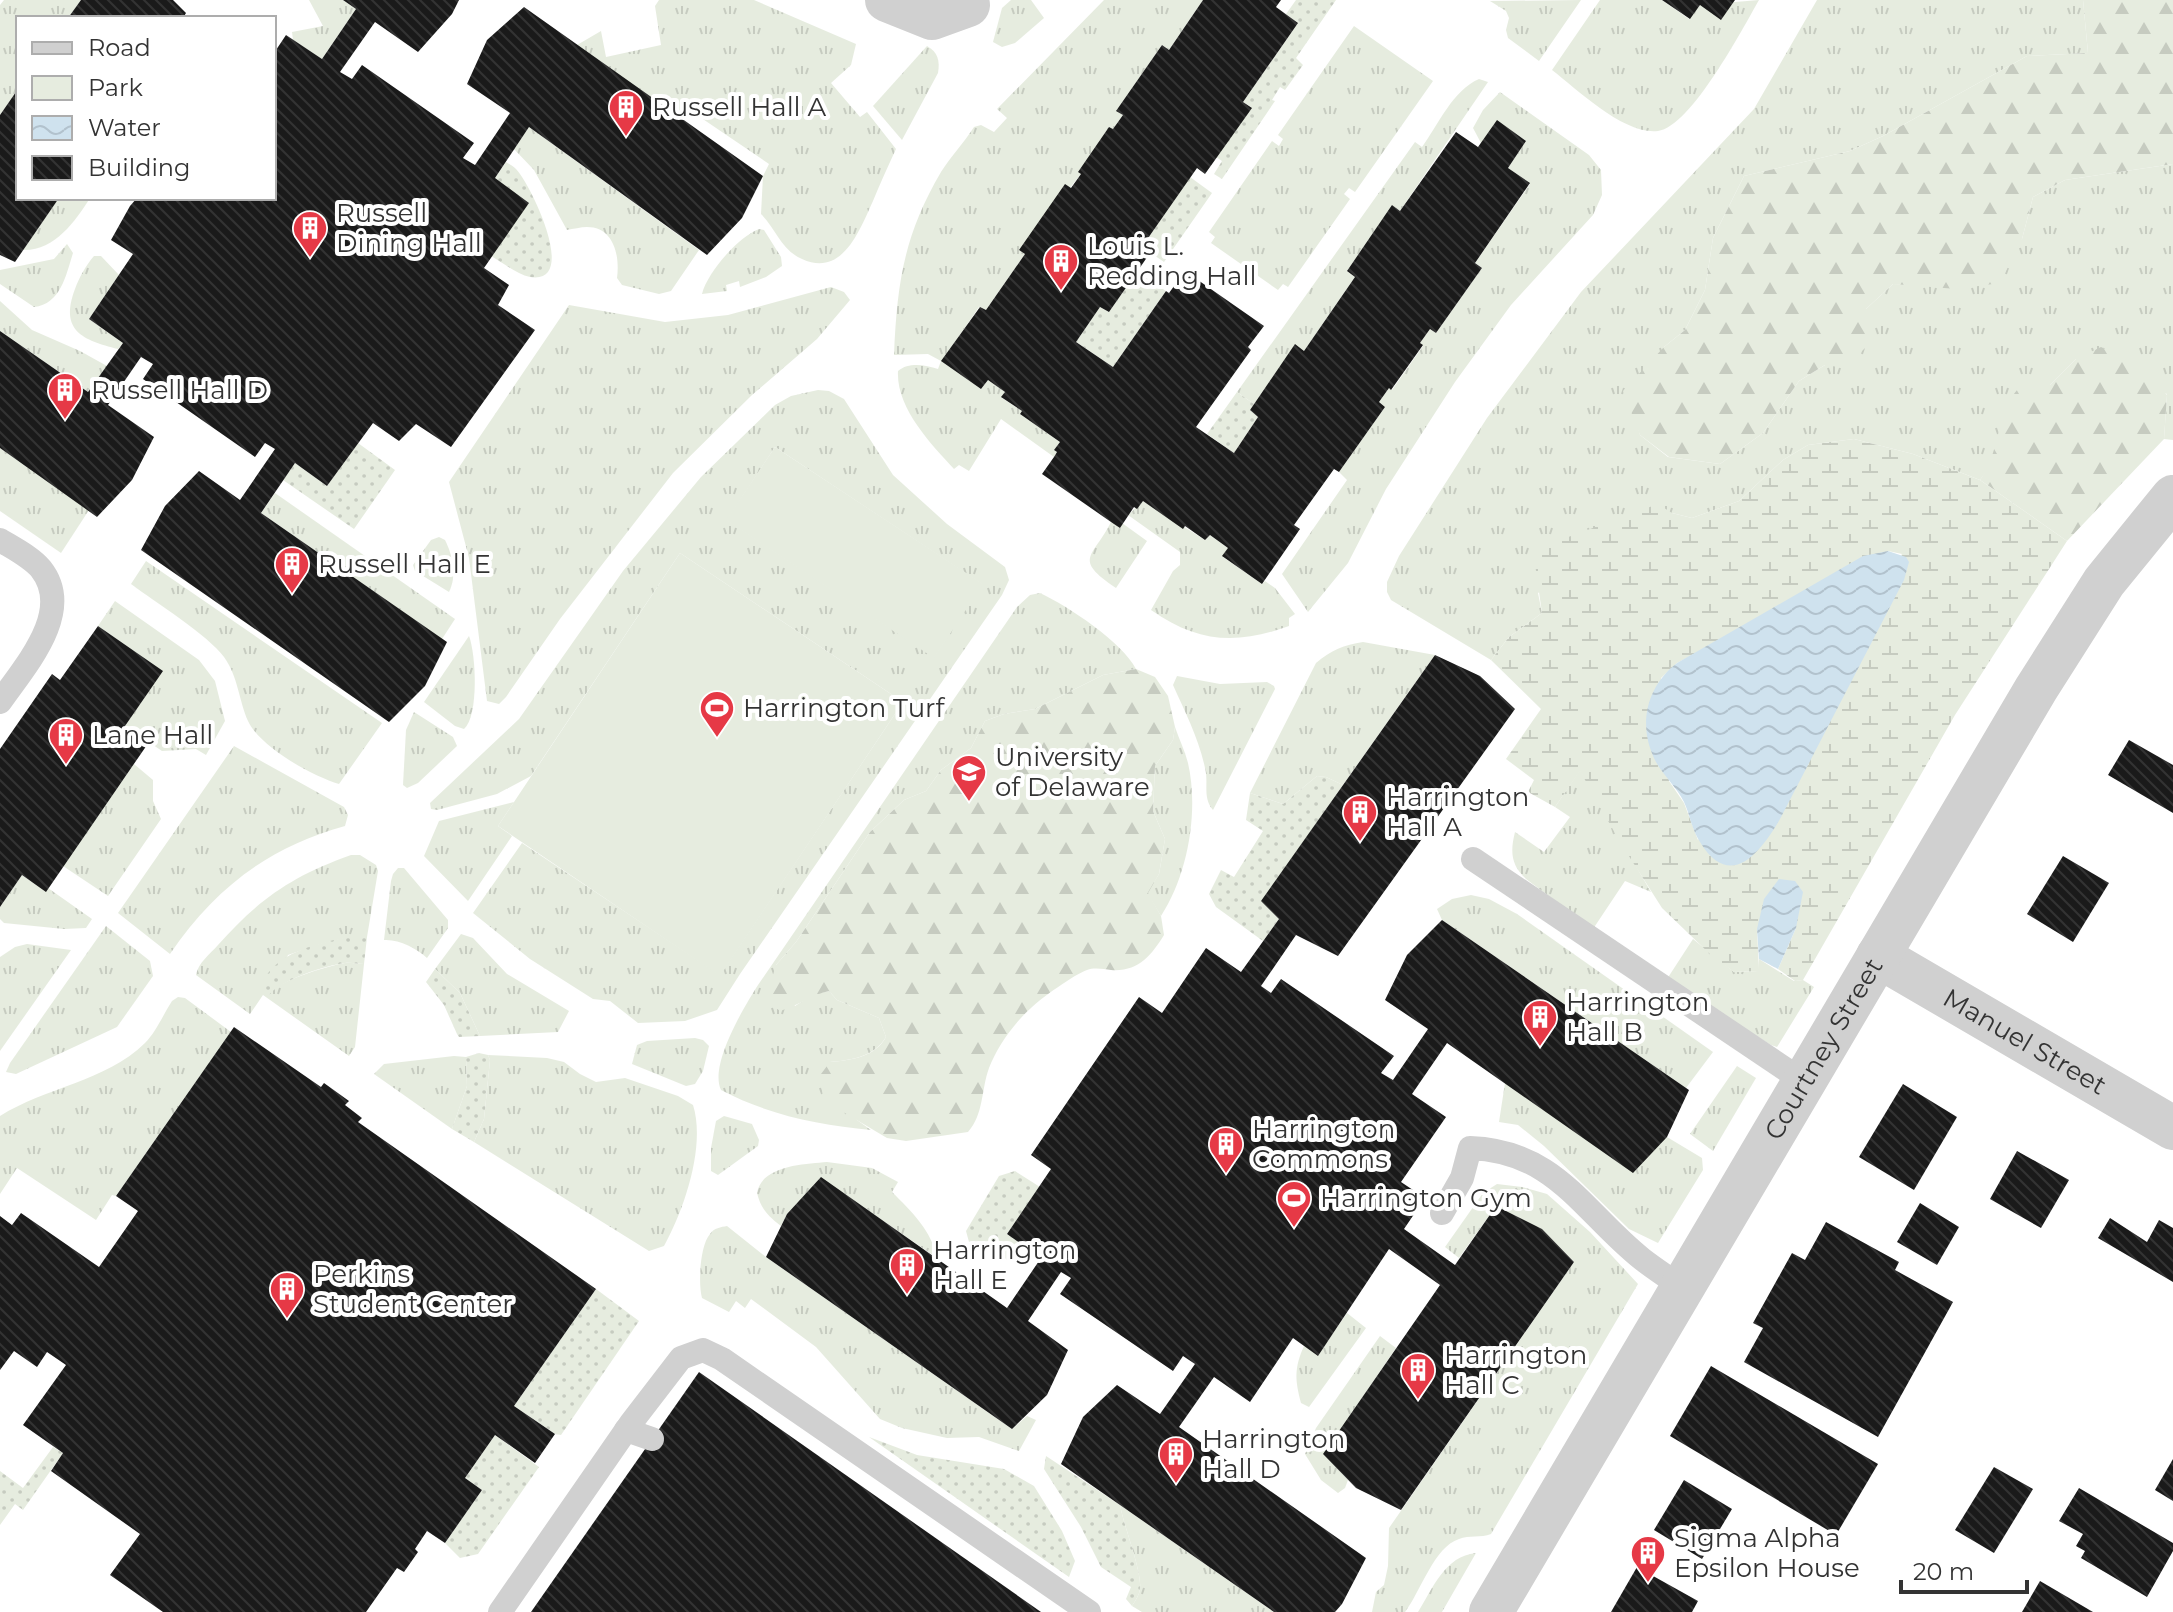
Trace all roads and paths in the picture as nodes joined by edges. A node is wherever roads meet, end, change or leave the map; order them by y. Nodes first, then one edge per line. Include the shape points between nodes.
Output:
1 (887, 0) edge
2 (971, 2) edge
3 (2173, 497) edge
4 (0, 540) edge
5 (0, 702) edge
6 (1473, 859) dead end
7 (1878, 956) junction
8 (1803, 1081) junction
9 (2173, 1128) edge
10 (1442, 1213) dead end
11 (1682, 1288) junction
12 (626, 1430) junction
13 (652, 1439) dead end
14 (500, 1612) edge
15 (1089, 1612) edge
16 (1491, 1612) edge

1 - 2 street via 932,18
3 - 7 street, Courtney Street via 2104,582
4 - 5 lane via 40,566 51,585 52,607 46,632
6 - 8 lane
7 - 8 street, Courtney Street
7 - 9 street, Manuel Street
8 - 11 street, Courtney Street
10 - 11 lane via 1462,1178 1470,1148 1516,1154 1560,1180 1642,1259
11 - 16 street, Courtney Street
12 - 13 lane
12 - 14 lane
12 - 15 lane via 681,1358 703,1350

